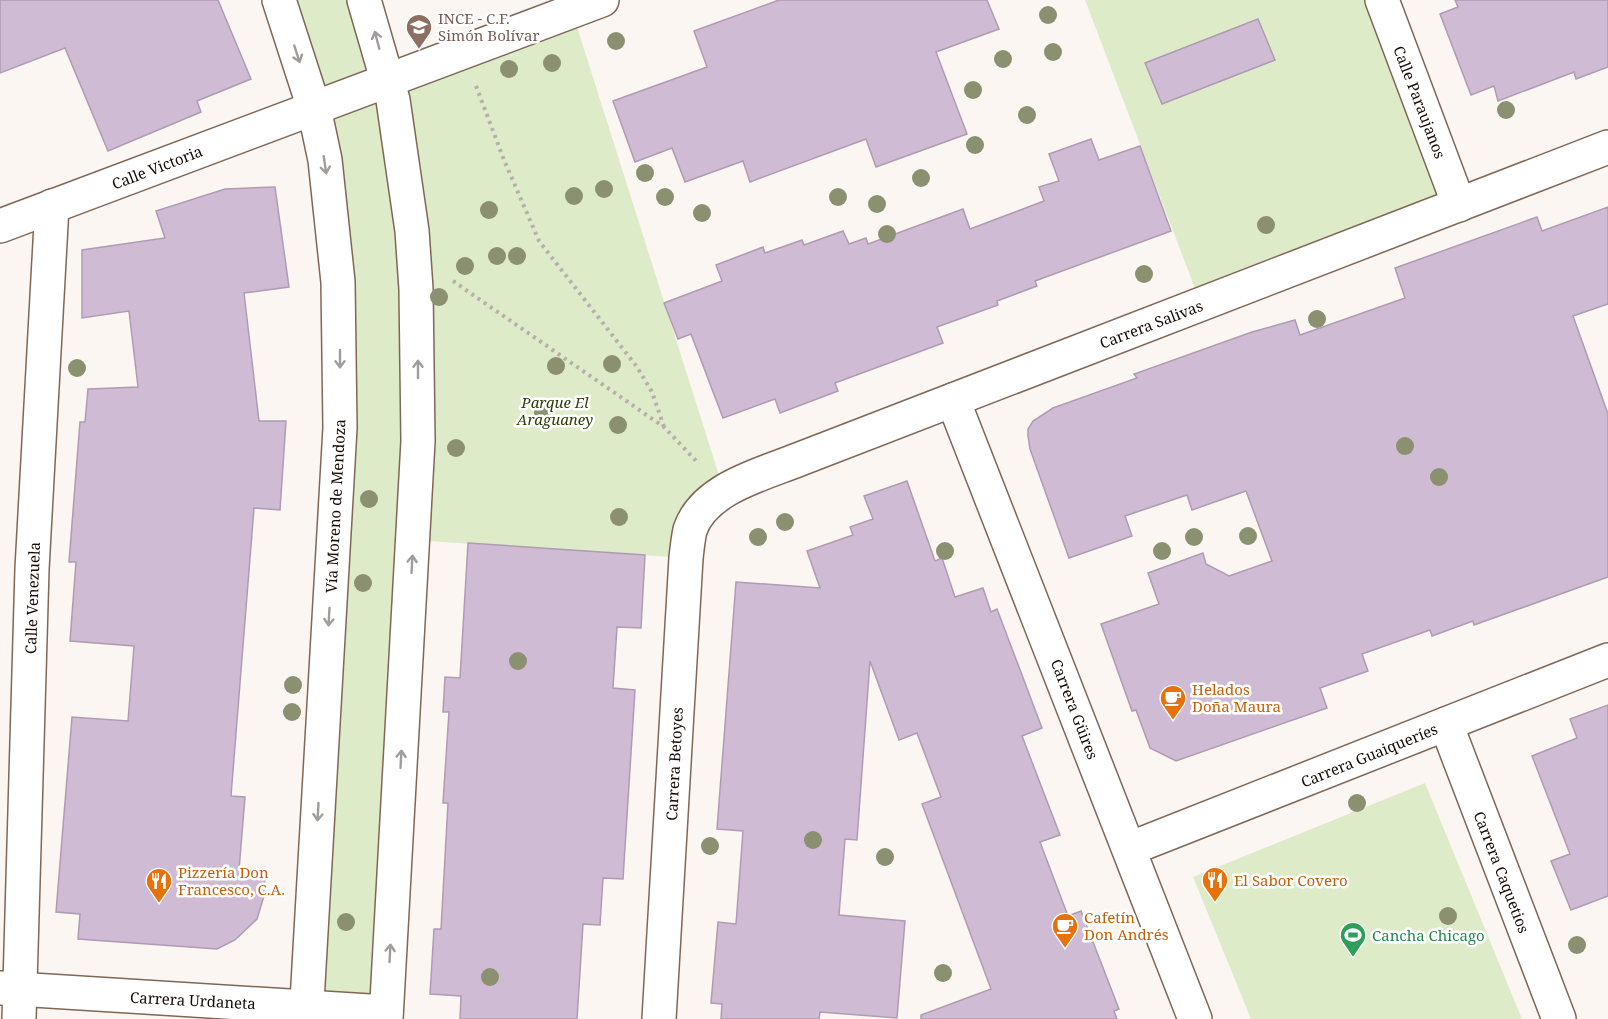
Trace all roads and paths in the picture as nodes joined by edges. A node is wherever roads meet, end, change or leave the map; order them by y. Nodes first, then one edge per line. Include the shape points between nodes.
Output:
1 (279, 0) edge
2 (364, 0) edge
3 (602, 0) edge
4 (1382, 0) edge
5 (463, 52) junction
6 (387, 80) junction
7 (314, 108) junction
8 (1608, 147) edge
9 (1459, 205) junction
10 (52, 206) junction
11 (0, 226) edge
12 (413, 253) junction
13 (953, 400) junction
14 (664, 427) junction
15 (712, 501) junction
16 (1608, 660) edge
17 (1446, 724) junction
18 (1129, 849) junction
19 (13, 999) edge
20 (306, 1013) edge
21 (386, 1015) edge
22 (659, 1019) edge
23 (1195, 1019) edge
24 (1559, 1019) edge

1 -> 7 street, Vía Moreno de Mendoza
6 -> 2 street
3 - 5 street, Calle Victoria
4 - 9 street, Calle Paraujanos
5 - 6 street, Calle Victoria
5 - 14 path via 539,241 637,367 652,392
6 - 7 street, Calle Victoria
6 - 12 street
7 - 10 street, Calle Victoria
7 -> 20 street, Vía Moreno de Mendoza via 325,160 338,282 340,428
8 - 9 street, Carrera Salivas
9 - 13 street, Carrera Salivas
10 - 11 street, Calle Victoria
10 - 19 street, Calle Venezuela
12 - 14 path
21 -> 12 street via 418,441
13 - 15 street, Carrera Salivas via 800,459
13 - 18 street, Carrera Güires
14 - 15 path
15 - 22 street, Carrera Betoyes via 690,530 686,558
16 - 17 street, Carrera Guaiqueríes
17 - 18 street, Carrera Guaiqueríes
17 - 24 street, Carrera Caquetios
18 - 23 street, Carrera Güires
19 - 20 street, Carrera Urdaneta
20 - 21 street, Carrera Urdaneta

